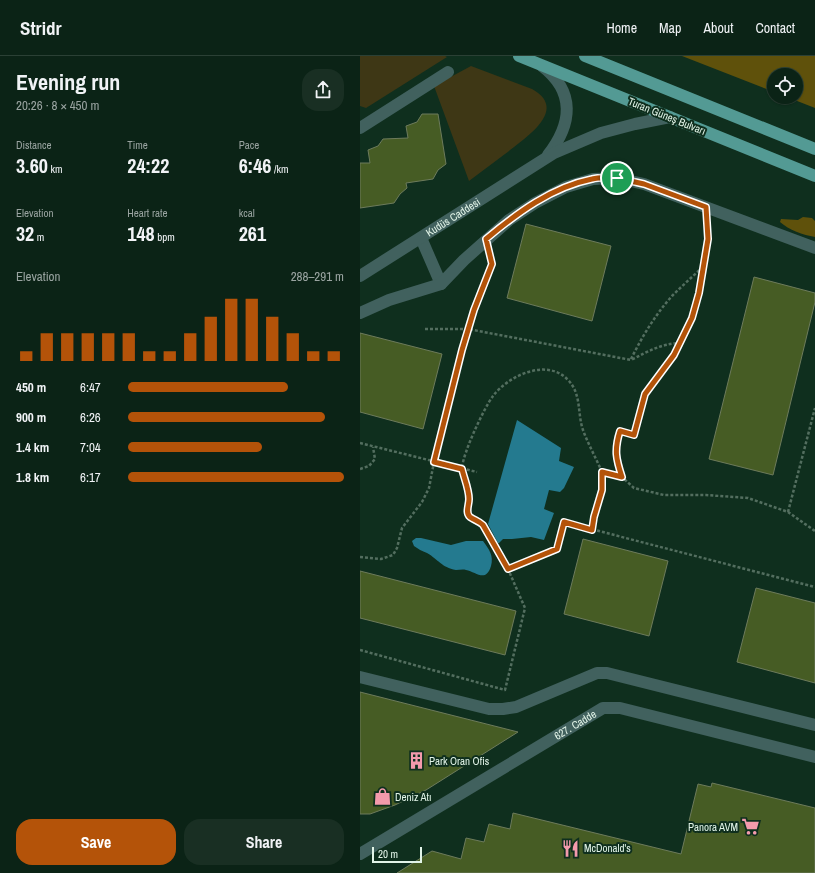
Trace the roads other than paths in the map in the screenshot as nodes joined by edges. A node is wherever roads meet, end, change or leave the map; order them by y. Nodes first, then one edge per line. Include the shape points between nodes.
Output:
1 (519, 56) edge
2 (585, 56) edge
3 (539, 64) junction
4 (448, 72) dead end
5 (670, 117) junction
6 (360, 128) edge
7 (815, 149) edge
8 (546, 157) junction
9 (815, 176) edge
10 (421, 238) junction
11 (815, 248) edge
12 (360, 276) edge
13 (441, 284) junction
14 (360, 313) edge
15 (360, 677) edge
16 (815, 725) edge
17 (815, 757) edge
18 (360, 854) edge

1 - 3 main road, Turan Güneş Bulvarı
2 - 7 main road
3 - 5 main road, Turan Güneş Bulvarı
3 - 8 street, Kudüs Caddesi via 560,84 567,106 561,132
4 - 6 street
5 - 8 street, Kudüs Caddesi via 600,133
5 - 9 main road, Turan Güneş Bulvarı
8 - 10 street, Kudüs Caddesi
10 - 12 street, Kudüs Caddesi
10 - 13 street
11 - 13 street via 644,184 617,178 593,179 566,187 509,220
13 - 14 street via 389,300
15 - 16 street via 489,710 503,710 597,673 607,673
17 - 18 street, 627. Cadde via 620,708 603,708

